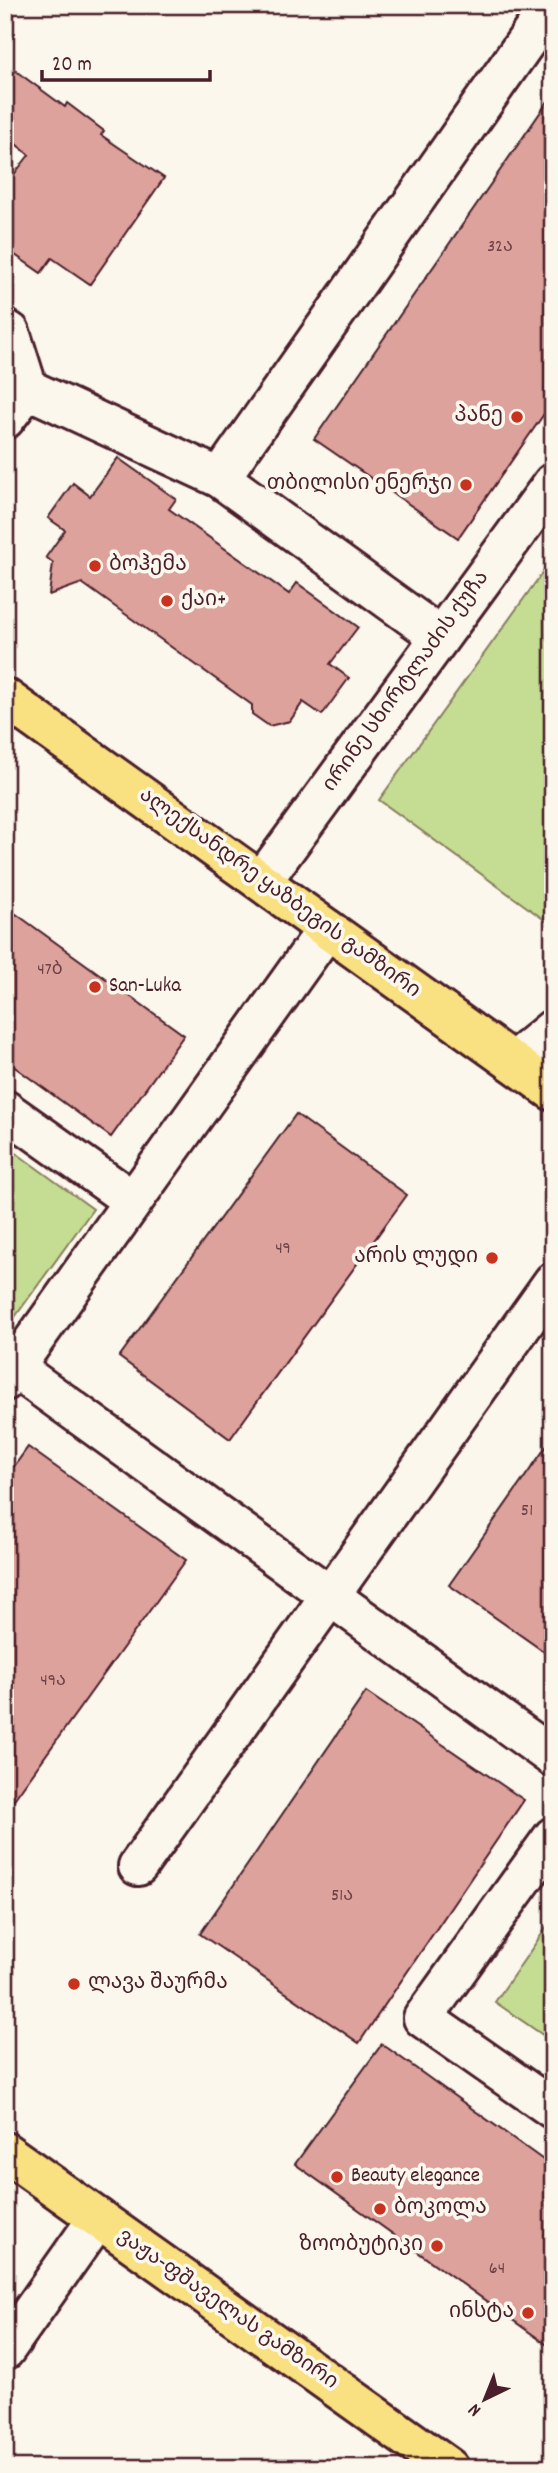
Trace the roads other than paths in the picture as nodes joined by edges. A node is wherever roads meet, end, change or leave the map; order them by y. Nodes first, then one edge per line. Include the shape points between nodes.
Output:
1 (553, 29) edge
2 (5, 329) edge
3 (28, 389) junction
4 (5, 419) edge
5 (220, 478) junction
6 (553, 483) edge
7 (439, 636) junction
8 (5, 698) edge
9 (262, 881) junction
10 (327, 929) junction
11 (553, 1029) edge
12 (513, 1062) junction
13 (553, 1091) edge
14 (5, 1110) edge
15 (133, 1201) junction
16 (553, 1282) edge
17 (8, 1370) edge
18 (329, 1597) junction
19 (553, 1757) edge
20 (553, 1837) edge
21 (138, 1866) dead end
22 (553, 2109) edge
23 (5, 2152) edge
24 (99, 2218) junction
25 (5, 2350) edge
26 (449, 2468) edge

1 - 5 street via 541,20
2 - 3 street via 10,332
3 - 4 street
3 - 5 street
5 - 7 street
6 - 7 street, ირინე სხირტლაძის ქუჩა
7 - 9 street, ირინე სხირტლაძის ქუჩა
8 - 9 main road, ალექსანდრე ყაზბეგის გამზირი
9 - 10 main road, ალექსანდრე ყაზბეგის გამზირი
10 - 12 main road, ალექსანდრე ყაზბეგის გამზირი
10 - 15 street
11 - 12 street
12 - 13 main road, ალექსანდრე ყაზბეგის გამზირი
14 - 15 street
15 - 17 street
16 - 18 street
17 - 18 street
18 - 19 street
18 - 21 street
20 - 22 street via 423,2018
23 - 24 main road, ვაჟა-ფშაველას გამზირი
24 - 25 street
24 - 26 main road, ვაჟა-ფშაველას გამზირი

